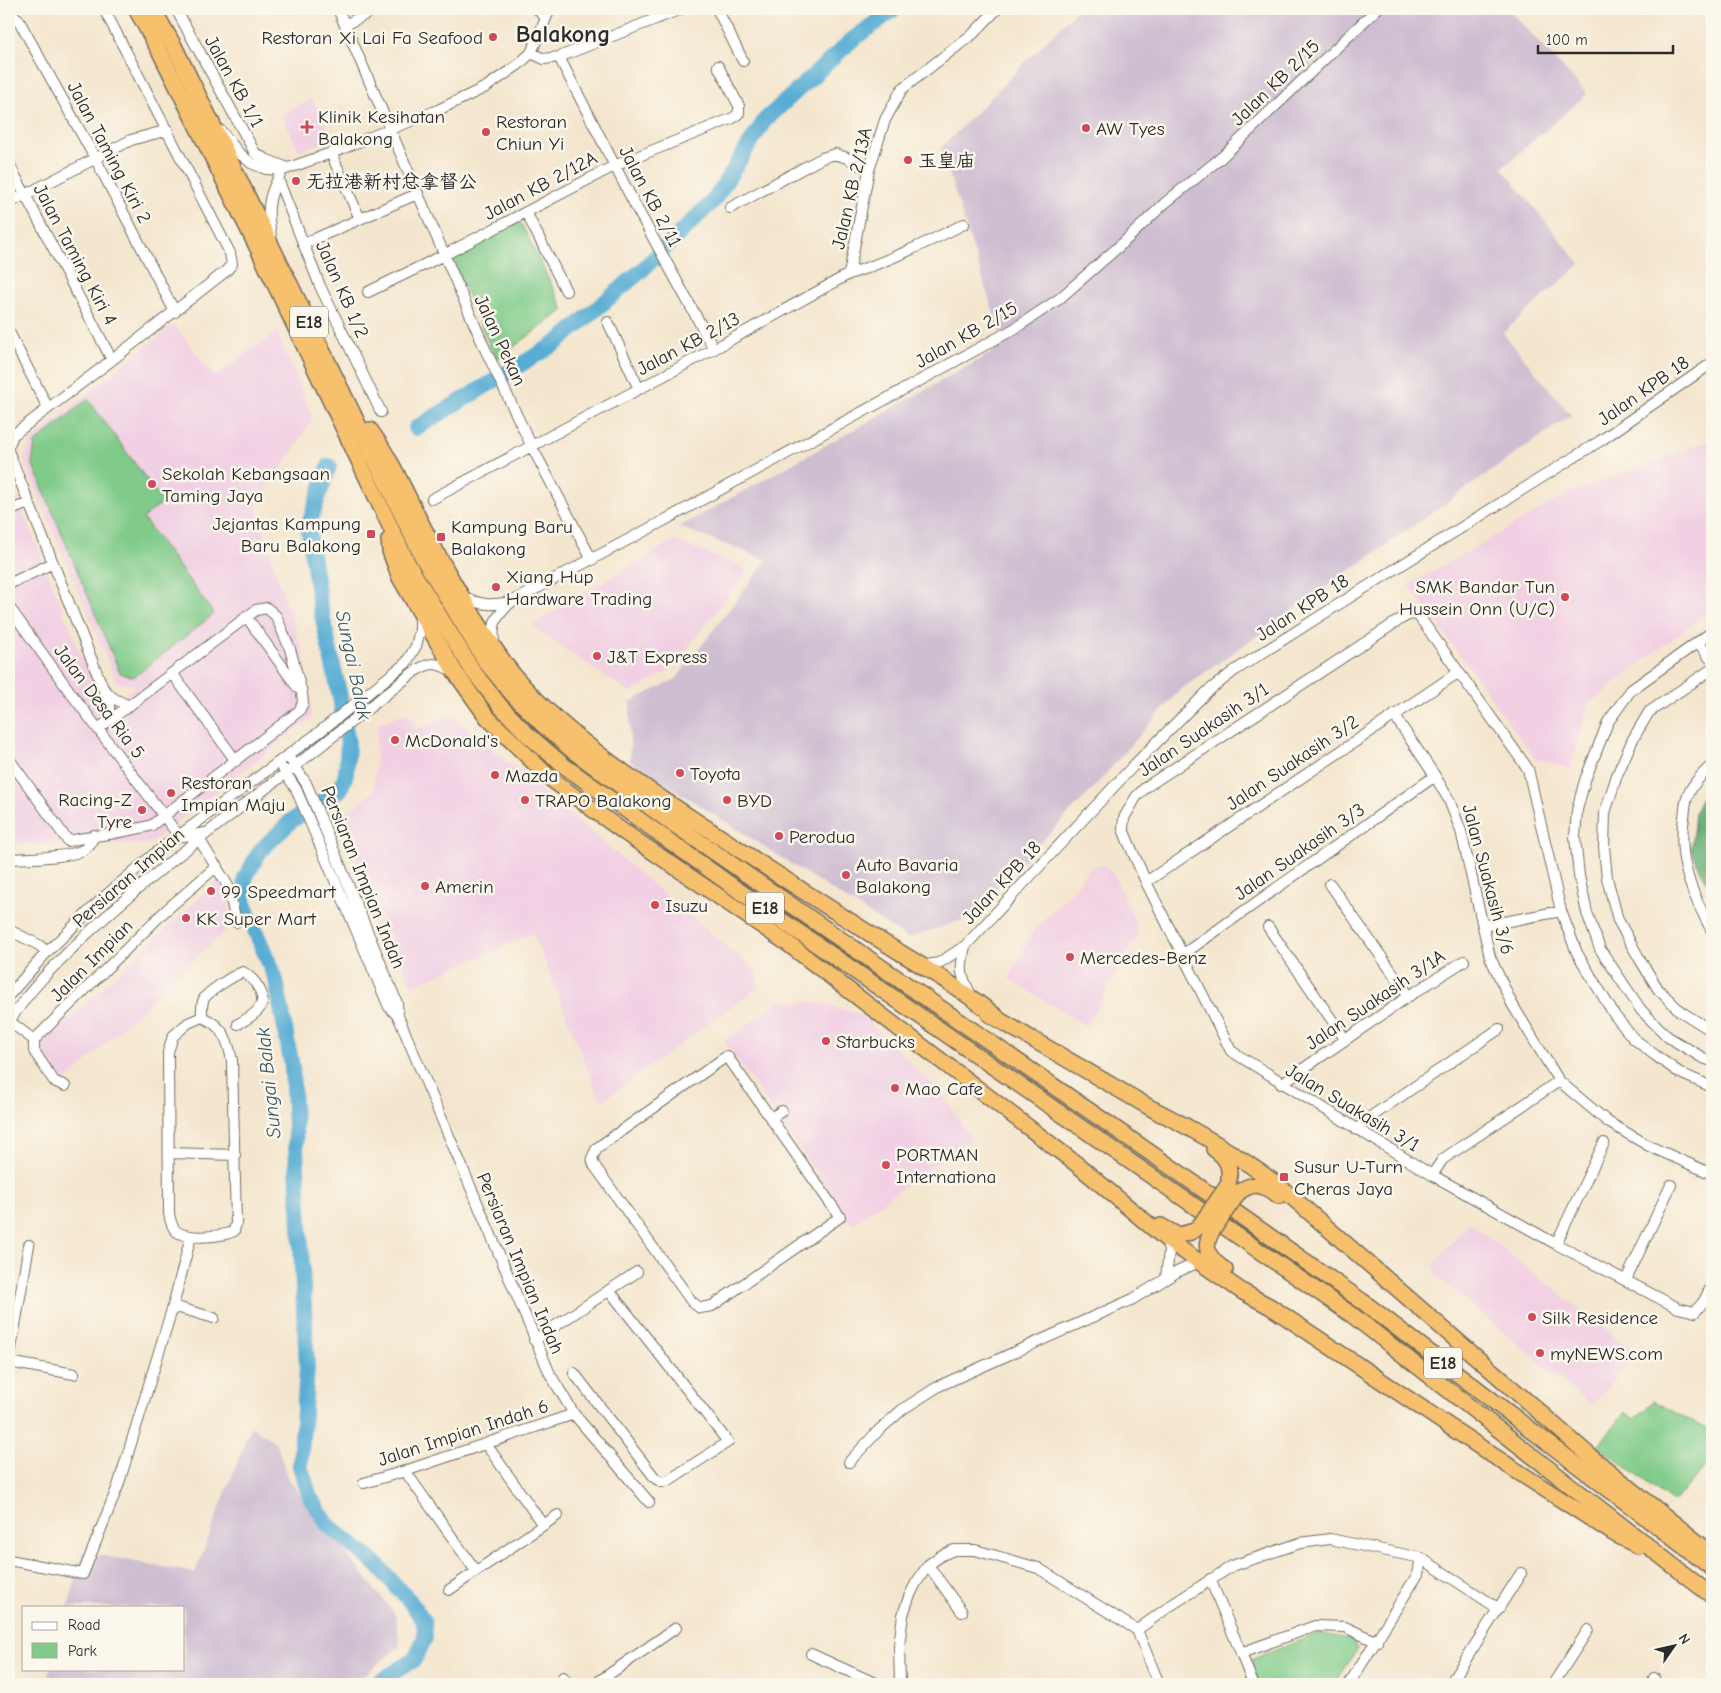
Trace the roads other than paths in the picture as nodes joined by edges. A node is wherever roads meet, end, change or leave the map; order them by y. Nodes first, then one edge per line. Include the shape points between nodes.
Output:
1 (104, 9) edge
2 (136, 9) edge
3 (154, 9) edge
4 (176, 9) edge
5 (338, 9) edge
6 (376, 9) edge
7 (537, 9) edge
8 (681, 9) edge
9 (717, 9) edge
10 (997, 9) edge
11 (1377, 9) edge
12 (9, 12) edge
13 (548, 13) edge
14 (344, 25) junction
15 (531, 53) junction
16 (559, 57) junction
17 (743, 61) dead end
18 (718, 66) dead end
19 (206, 109) junction
20 (168, 130) junction
21 (389, 130) junction
22 (331, 153) junction
23 (95, 158) junction
24 (9, 164) edge
25 (614, 166) junction
26 (869, 170) junction
27 (283, 172) junction
28 (26, 194) junction
29 (417, 194) junction
30 (9, 203) edge
31 (730, 208) dead end
32 (526, 212) junction
33 (360, 219) junction
34 (964, 224) dead end
35 (303, 244) junction
36 (272, 245) junction
37 (444, 255) junction
38 (849, 274) junction
39 (566, 291) dead end
40 (368, 292) dead end
41 (175, 312) junction
42 (608, 322) dead end
43 (9, 332) edge
44 (714, 349) junction
45 (112, 360) junction
46 (1712, 363) edge
47 (639, 389) junction
48 (346, 399) junction
49 (48, 408) junction
50 (381, 412) dead end
51 (9, 445) edge
52 (532, 446) junction
53 (9, 453) edge
54 (432, 499) dead end
55 (28, 503) junction
56 (9, 511) edge
57 (387, 523) junction
58 (592, 560) junction
59 (53, 563) junction
60 (9, 584) edge
61 (460, 596) junction
62 (510, 602) junction
63 (9, 607) edge
64 (420, 614) junction
65 (246, 616) junction
66 (1712, 632) edge
67 (1698, 642) junction
68 (494, 649) junction
69 (1712, 661) edge
70 (1712, 669) edge
71 (455, 672) junction
72 (1459, 672) junction
73 (172, 673) junction
74 (103, 688) junction
75 (302, 693) junction
76 (129, 706) junction
77 (1394, 715) junction
78 (109, 721) junction
79 (98, 729) junction
80 (288, 756) junction
81 (9, 759) edge
82 (236, 761) junction
83 (278, 763) junction
84 (1712, 765) edge
85 (295, 766) junction
86 (286, 773) junction
87 (1436, 776) junction
88 (164, 817) junction
89 (211, 830) junction
90 (320, 834) junction
91 (94, 835) junction
92 (179, 836) junction
93 (200, 839) junction
94 (9, 859) edge
95 (216, 866) junction
96 (163, 867) junction
97 (1146, 882) junction
98 (1330, 884) dead end
99 (798, 910) junction
100 (1561, 911) junction
101 (236, 922) dead end
102 (1483, 926) junction
103 (1268, 927) dead end
104 (9, 930) edge
105 (1712, 931) edge
106 (964, 946) junction
107 (46, 952) junction
108 (1182, 955) junction
109 (1464, 961) dead end
110 (922, 966) junction
111 (9, 995) edge
112 (1409, 996) junction
113 (972, 997) junction
114 (202, 1017) junction
115 (997, 1017) junction
116 (9, 1021) edge
117 (238, 1024) dead end
118 (1499, 1029) dead end
119 (1712, 1031) edge
120 (1345, 1039) junction
121 (34, 1040) junction
122 (1712, 1061) edge
123 (1559, 1081) junction
124 (1281, 1084) junction
125 (65, 1086) dead end
126 (1712, 1087) edge
127 (1153, 1109) junction
128 (782, 1111) dead end
129 (772, 1117) junction
130 (1357, 1130) junction
131 (800, 1137) dead end
132 (1604, 1143) dead end
133 (790, 1144) junction
134 (169, 1153) junction
135 (235, 1155) junction
136 (1712, 1174) edge
137 (1432, 1175) junction
138 (1672, 1185) dead end
139 (1233, 1189) junction
140 (1113, 1195) junction
141 (1207, 1227) junction
142 (191, 1236) junction
143 (1338, 1237) junction
144 (1166, 1239) junction
145 (1556, 1244) junction
146 (29, 1245) dead end
147 (1199, 1262) junction
148 (637, 1272) dead end
149 (1166, 1278) junction
150 (1626, 1280) junction
151 (1712, 1285) edge
152 (609, 1290) junction
153 (172, 1306) junction
154 (13, 1307) edge
155 (1271, 1307) junction
156 (214, 1318) dead end
157 (11, 1334) edge
158 (534, 1340) junction
159 (9, 1361) edge
160 (574, 1373) dead end
161 (74, 1374) dead end
162 (574, 1414) junction
163 (486, 1444) junction
164 (849, 1462) dead end
165 (405, 1471) junction
166 (364, 1483) dead end
167 (649, 1502) dead end
168 (558, 1515) dead end
169 (543, 1525) junction
170 (1712, 1554) edge
171 (1421, 1558) junction
172 (9, 1560) edge
173 (928, 1565) junction
174 (1674, 1565) junction
175 (1712, 1568) edge
176 (476, 1571) junction
177 (1521, 1573) dead end
178 (1210, 1579) junction
179 (449, 1590) dead end
180 (1712, 1596) edge
181 (1499, 1608) junction
182 (962, 1612) dead end
183 (676, 1628) dead end
184 (1137, 1630) junction
185 (1588, 1630) dead end
186 (1377, 1642) junction
187 (1241, 1653) junction
188 (811, 1654) dead end
189 (595, 1684) edge
190 (877, 1684) edge
191 (900, 1684) edge
192 (1159, 1684) edge
193 (1252, 1684) edge
194 (1350, 1684) edge
195 (1450, 1684) edge
196 (1553, 1684) edge

1 - 20 street
2 - 57 highway, E18 via 166,62 255,244
3 - 19 highway, E18
4 - 27 street, Jalan KB 1/1 via 249,143
5 - 14 street, Jalan Pekan
6 - 14 street
7 - 13 street
8 - 16 street
9 - 17 street
10 - 26 street, Jalan KB 2/13A via 974,33 902,89 885,120
11 - 58 street, Jalan KB 2/15 via 1222,157 1165,203 1053,304 1014,329
12 - 23 street, Jalan Taming Kiri 2 via 18,19
13 - 15 street
14 - 21 street, Jalan Pekan
15 - 16 street via 544,58
15 - 21 street via 486,87
16 - 25 street, Jalan KB 2/11
18 - 25 street, Jalan KB 2/12A via 739,106 739,113
19 - 27 street via 231,144 252,163
19 - 36 highway, E18
20 - 23 street via 131,140
20 - 41 street via 230,253 232,264
21 - 22 street
21 - 29 street, Jalan Pekan
22 - 27 street
22 - 33 street
23 - 28 street
23 - 41 street, Jalan Taming Kiri 2
24 - 28 street, Jalan Taming Kiri 4
25 - 32 street, Jalan KB 2/12A
25 - 44 street, Jalan KB 2/11
26 - 31 street via 835,154
26 - 38 street, Jalan KB 2/13A
27 - 35 street, Jalan KB 1/2
27 - 36 street via 268,207
28 - 30 street
28 - 45 street, Jalan Taming Kiri 4
29 - 33 street
29 - 37 street, Jalan Pekan
32 - 37 street, Jalan KB 2/12A
32 - 39 street
33 - 35 street
34 - 38 street, Jalan KB 2/13
35 - 50 street, Jalan KB 1/2
36 - 48 highway, E18
37 - 40 street, Jalan KB 2/12A
37 - 52 street, Jalan Pekan
38 - 44 street, Jalan KB 2/13
41 - 45 street
42 - 47 street
43 - 49 street
44 - 47 street, Jalan KB 2/13
45 - 49 street
46 - 106 street, Jalan KPB 18 via 1600,441 1234,671 1135,764
47 - 52 street, Jalan KB 2/13
48 - 61 highway via 378,441
48 - 99 highway, E18 via 423,558 486,662 513,695 573,751
49 - 51 street via 13,435
52 - 54 street, Jalan KB 2/13
52 - 58 street, Jalan Pekan
53 - 55 street
55 - 56 street
55 - 59 street
57 - 64 highway via 390,551 400,578
57 - 174 highway, E18 via 409,566 473,671 501,707 563,765 1352,1315
58 - 62 street, Jalan KB 2/15
59 - 60 street
59 - 74 street
61 - 62 street, Jalan KB 2/15 via 491,606
61 - 68 highway
62 - 68 street, Jalan KB 2/15 via 496,616
63 - 79 street, Jalan Desa Ria 5
64 - 71 highway
64 - 80 street, Persiaran Impian via 416,646 406,663
65 - 73 street
65 - 75 street
65 - 75 street via 267,608 276,616 290,649
66 - 67 street
67 - 69 street
67 - 122 street via 1631,690 1608,722 1585,780 1577,810 1575,837 1586,913 1600,949 1647,1017 1668,1037
68 - 110 highway via 549,713 621,770
70 - 119 street via 1649,712 1617,775 1605,813 1604,847 1607,878 1618,920 1639,958 1658,989 1680,1011
71 - 85 street, Persiaran Impian via 439,664 428,664 414,672
71 - 140 highway via 487,718 552,780 787,943
72 - 77 street, Jalan Suakasih 3/2
72 - 97 street, Jalan Suakasih 3/1 via 1424,622 1418,615 1410,614 1146,787 1124,818 1127,839
72 - 100 street, Jalan Suakasih 3/1 via 1528,769
73 - 76 street
73 - 82 street
74 - 76 street via 113,698
74 - 78 street
75 - 82 street via 303,703 299,711
76 - 78 street
77 - 87 street, Jalan Suakasih 3/6
77 - 97 street, Jalan Suakasih 3/2
78 - 79 street
79 - 88 street, Jalan Desa Ria 5
80 - 83 street, Persiaran Impian
80 - 85 street, Persiaran Impian Indah
81 - 91 street via 68,841
82 - 88 street
83 - 86 street, Persiaran Impian Indah
83 - 92 street, Persiaran Impian
84 - 105 street via 1701,775 1687,798 1682,830 1684,868
85 - 86 street, Persiaran Impian
85 - 90 street, Persiaran Impian Indah via 306,783
86 - 89 street, Persiaran Impian
86 - 90 street, Persiaran Impian Indah
87 - 102 street, Jalan Suakasih 3/6 via 1461,831
87 - 108 street, Jalan Suakasih 3/3
88 - 91 street via 152,825
88 - 92 street, Jalan Desa Ria 5
89 - 92 street via 199,835
89 - 93 street, Persiaran Impian
90 - 158 street, Persiaran Impian Indah via 397,1003 398,1016
91 - 94 street via 91,844 71,854
92 - 96 street
92 - 107 street, Persiaran Impian via 118,885
93 - 95 street
93 - 96 street, Persiaran Impian
95 - 101 street via 228,886
95 - 121 street, Jalan Impian via 164,912
96 - 116 street, Persiaran Impian via 58,962
97 - 108 street, Jalan Suakasih 3/1
98 - 112 street
99 - 115 highway via 824,916 969,1005
99 - 175 highway, E18 via 1362,1301
100 - 102 street
100 - 126 street, Jalan Suakasih 3/1 via 1577,953 1615,1016 1633,1038 1680,1072
102 - 123 street, Jalan Suakasih 3/6 via 1490,956 1512,1004
103 - 120 street
104 - 107 street
106 - 110 street, Jalan KPB 18 via 939,963
106 - 113 street, Jalan KPB 18 via 962,976
107 - 111 street, Persiaran Impian
108 - 124 street, Jalan Suakasih 3/1 via 1230,1051
109 - 112 street, Jalan Suakasih 3/1A
110 - 113 highway
112 - 120 street, Jalan Suakasih 3/1A
113 - 115 highway
114 - 117 street via 206,996 235,974 243,972 257,984 262,1004 258,1011
114 - 134 street via 188,1023 173,1036 168,1052
114 - 135 street via 214,1022 229,1046
115 - 127 highway
116 - 121 street
118 - 130 street via 1369,1118
120 - 124 street, Jalan Suakasih 3/1A
121 - 125 street via 34,1051 54,1082
123 - 136 street, Jalan Suakasih 3/6 via 1608,1122 1649,1146
123 - 137 street via 1444,1159
124 - 130 street, Jalan Suakasih 3/1
127 - 139 highway via 1220,1153 1228,1163
127 - 143 highway via 1250,1164
128 - 129 street
129 - 133 street
129 - 133 street via 727,1056 597,1148 592,1158 692,1302 700,1308 712,1306 840,1217
130 - 137 street, Jalan Suakasih 3/1
131 - 133 street
132 - 145 street
134 - 135 street
134 - 142 street via 171,1223 178,1233
135 - 142 street via 234,1232
137 - 145 street, Jalan Suakasih 3/1
138 - 150 street
139 - 141 highway, bridge
139 - 143 highway via 1255,1185 1268,1188
140 - 141 highway via 1177,1235
140 - 144 highway
141 - 155 highway via 1207,1251 1214,1263
142 - 153 street
143 - 170 highway via 1590,1456
144 - 147 highway
144 - 149 street via 1169,1252
145 - 150 street, Jalan Suakasih 3/1
146 - 154 street
147 - 149 street
147 - 155 highway
148 - 152 street
149 - 164 street via 1133,1299 939,1386 903,1409
150 - 151 street, Jalan Suakasih 3/1 via 1678,1308 1694,1312 1704,1302
152 - 158 street
152 - 160 street via 728,1442 662,1482 655,1478
153 - 156 street
153 - 172 street via 118,1486 83,1574
154 - 157 street
155 - 174 highway via 1613,1533
157 - 159 street
158 - 162 street, Persiaran Impian Indah
159 - 161 street
162 - 163 street, Jalan Impian Indah 6
162 - 167 street, Persiaran Impian Indah
163 - 165 street, Jalan Impian Indah 6
163 - 169 street
165 - 166 street, Jalan Impian Indah 6
165 - 176 street
168 - 169 street
169 - 176 street
171 - 178 street via 1330,1538 1319,1539 1232,1566
171 - 181 street
171 - 186 street via 1418,1574
173 - 182 street
173 - 184 street via 954,1550 975,1550 1038,1568
173 - 191 street via 916,1583 903,1614 899,1646
174 - 180 highway, E18
176 - 179 street
177 - 181 street
178 - 184 street
178 - 187 street
181 - 195 street
183 - 189 street
184 - 192 street
185 - 196 street
186 - 187 street via 1346,1627 1315,1626
186 - 194 street
187 - 193 street
188 - 190 street

